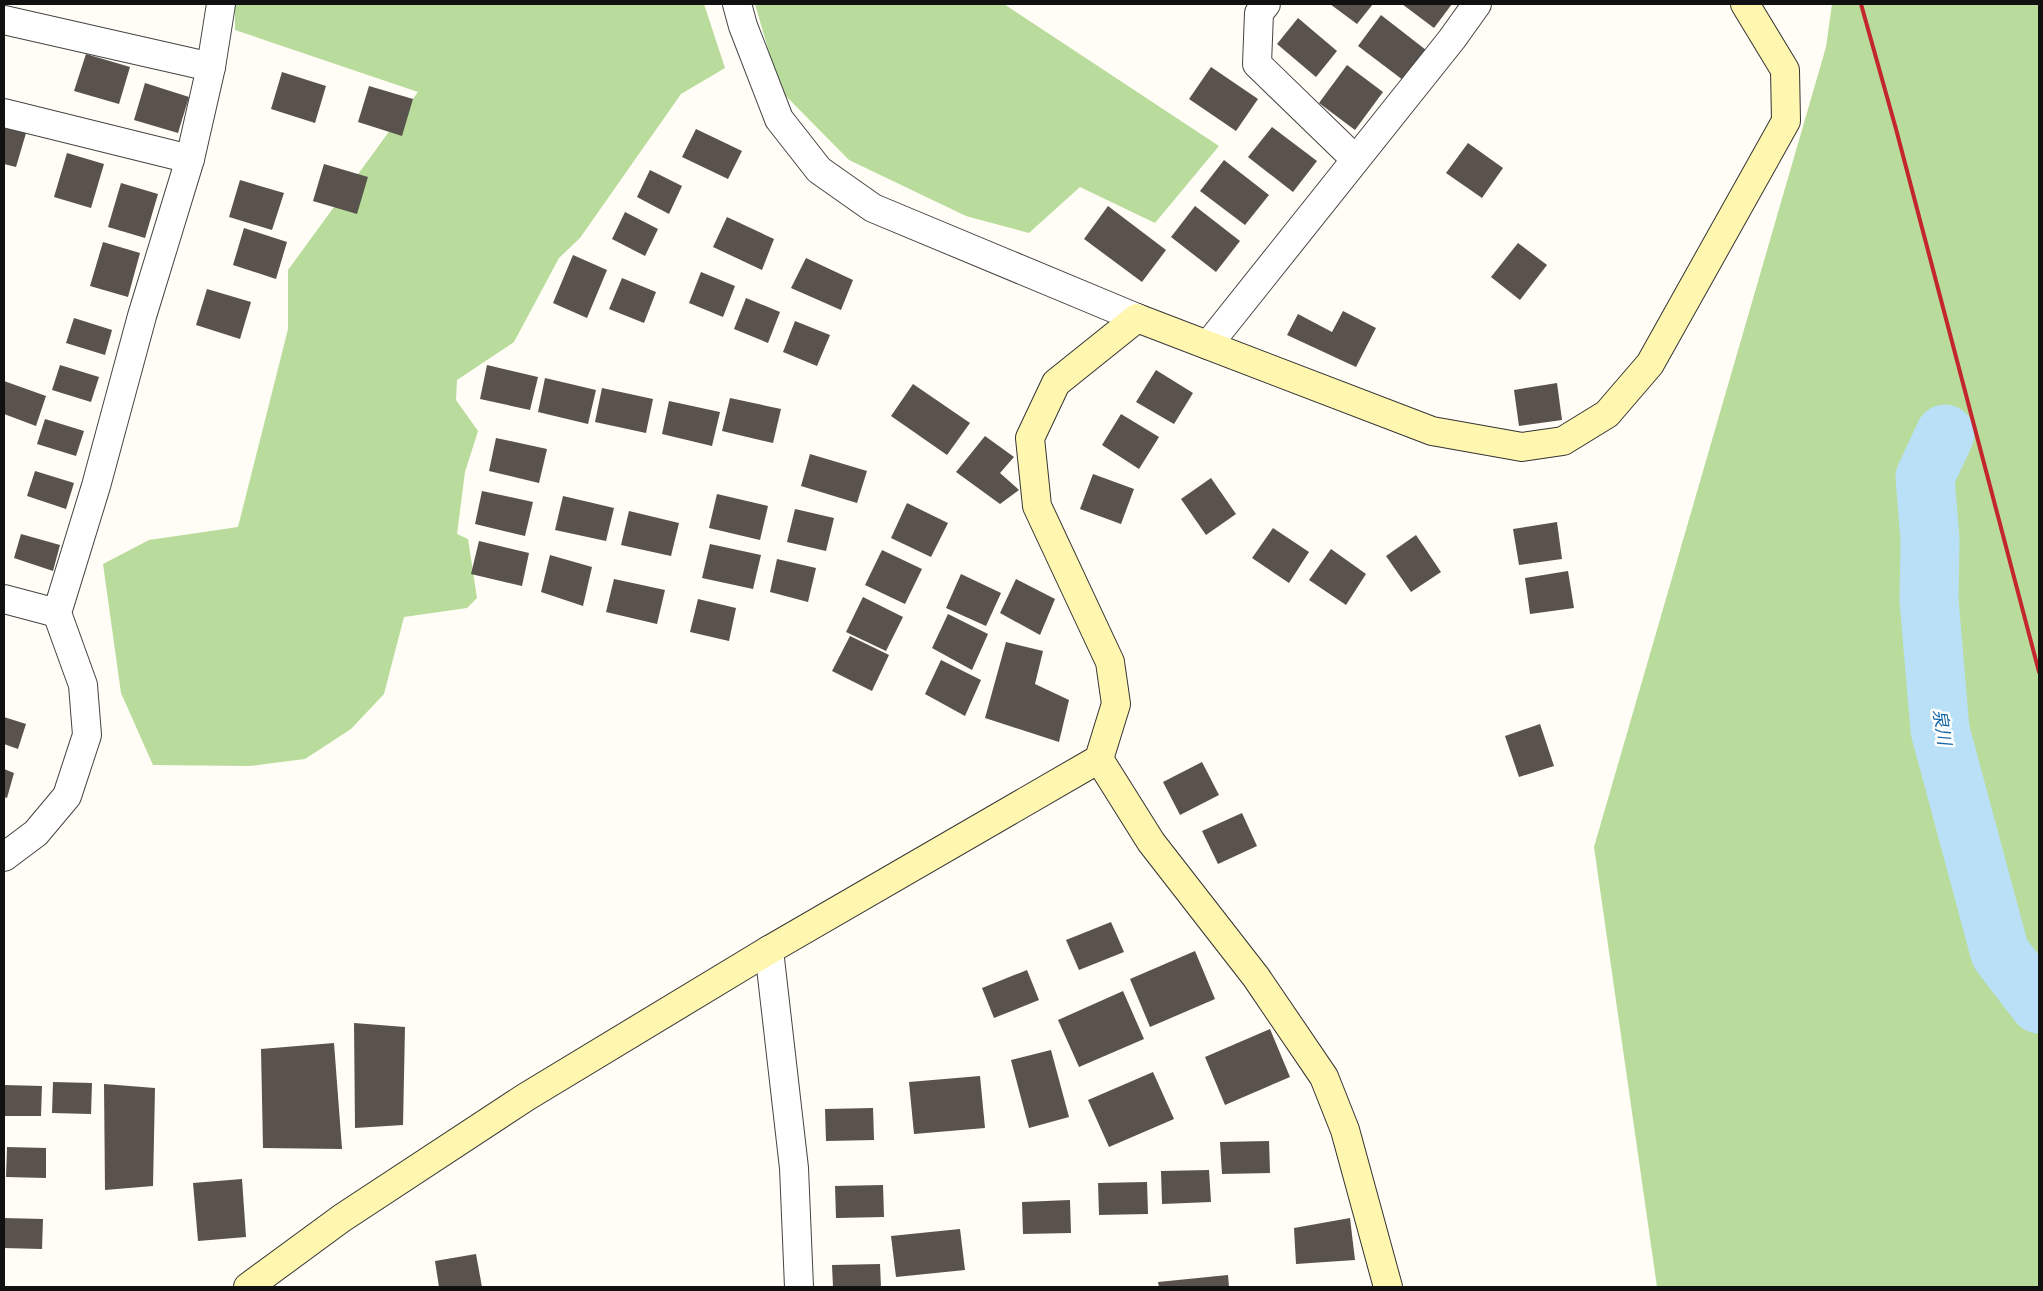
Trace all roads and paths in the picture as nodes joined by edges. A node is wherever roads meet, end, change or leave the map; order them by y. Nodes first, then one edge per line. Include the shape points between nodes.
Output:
1 (221, 4) edge
2 (737, 4) edge
3 (1266, 4) edge
4 (1477, 4) edge
5 (1745, 4) edge
6 (4, 20) edge
7 (211, 67) junction
8 (4, 114) edge
9 (190, 159) junction
10 (1355, 159) junction
11 (1137, 318) junction
12 (1208, 345) junction
13 (4, 599) edge
14 (57, 613) junction
15 (1098, 759) junction
16 (4, 857) edge
17 (770, 950) junction
18 (248, 1287) edge
19 (799, 1287) edge
20 (1388, 1287) edge

1 - 7 street
2 - 11 street via 779,119 819,170 873,208
3 - 10 street via 1259,12 1257,64
4 - 10 street
5 - 12 street via 1785,70 1786,121 1650,364 1607,414 1562,441 1522,447 1432,431
6 - 7 street
7 - 9 street
8 - 9 street
9 - 14 street
10 - 12 street
11 - 12 street
11 - 15 street via 1056,382 1030,438 1037,506 1110,662 1116,704
13 - 14 street
14 - 16 street via 83,685 86,735 67,796 36,834
15 - 17 street
15 - 20 street via 1151,842 1256,977 1324,1077 1345,1130
17 - 18 street via 526,1097 342,1218
17 - 19 street via 794,1168

